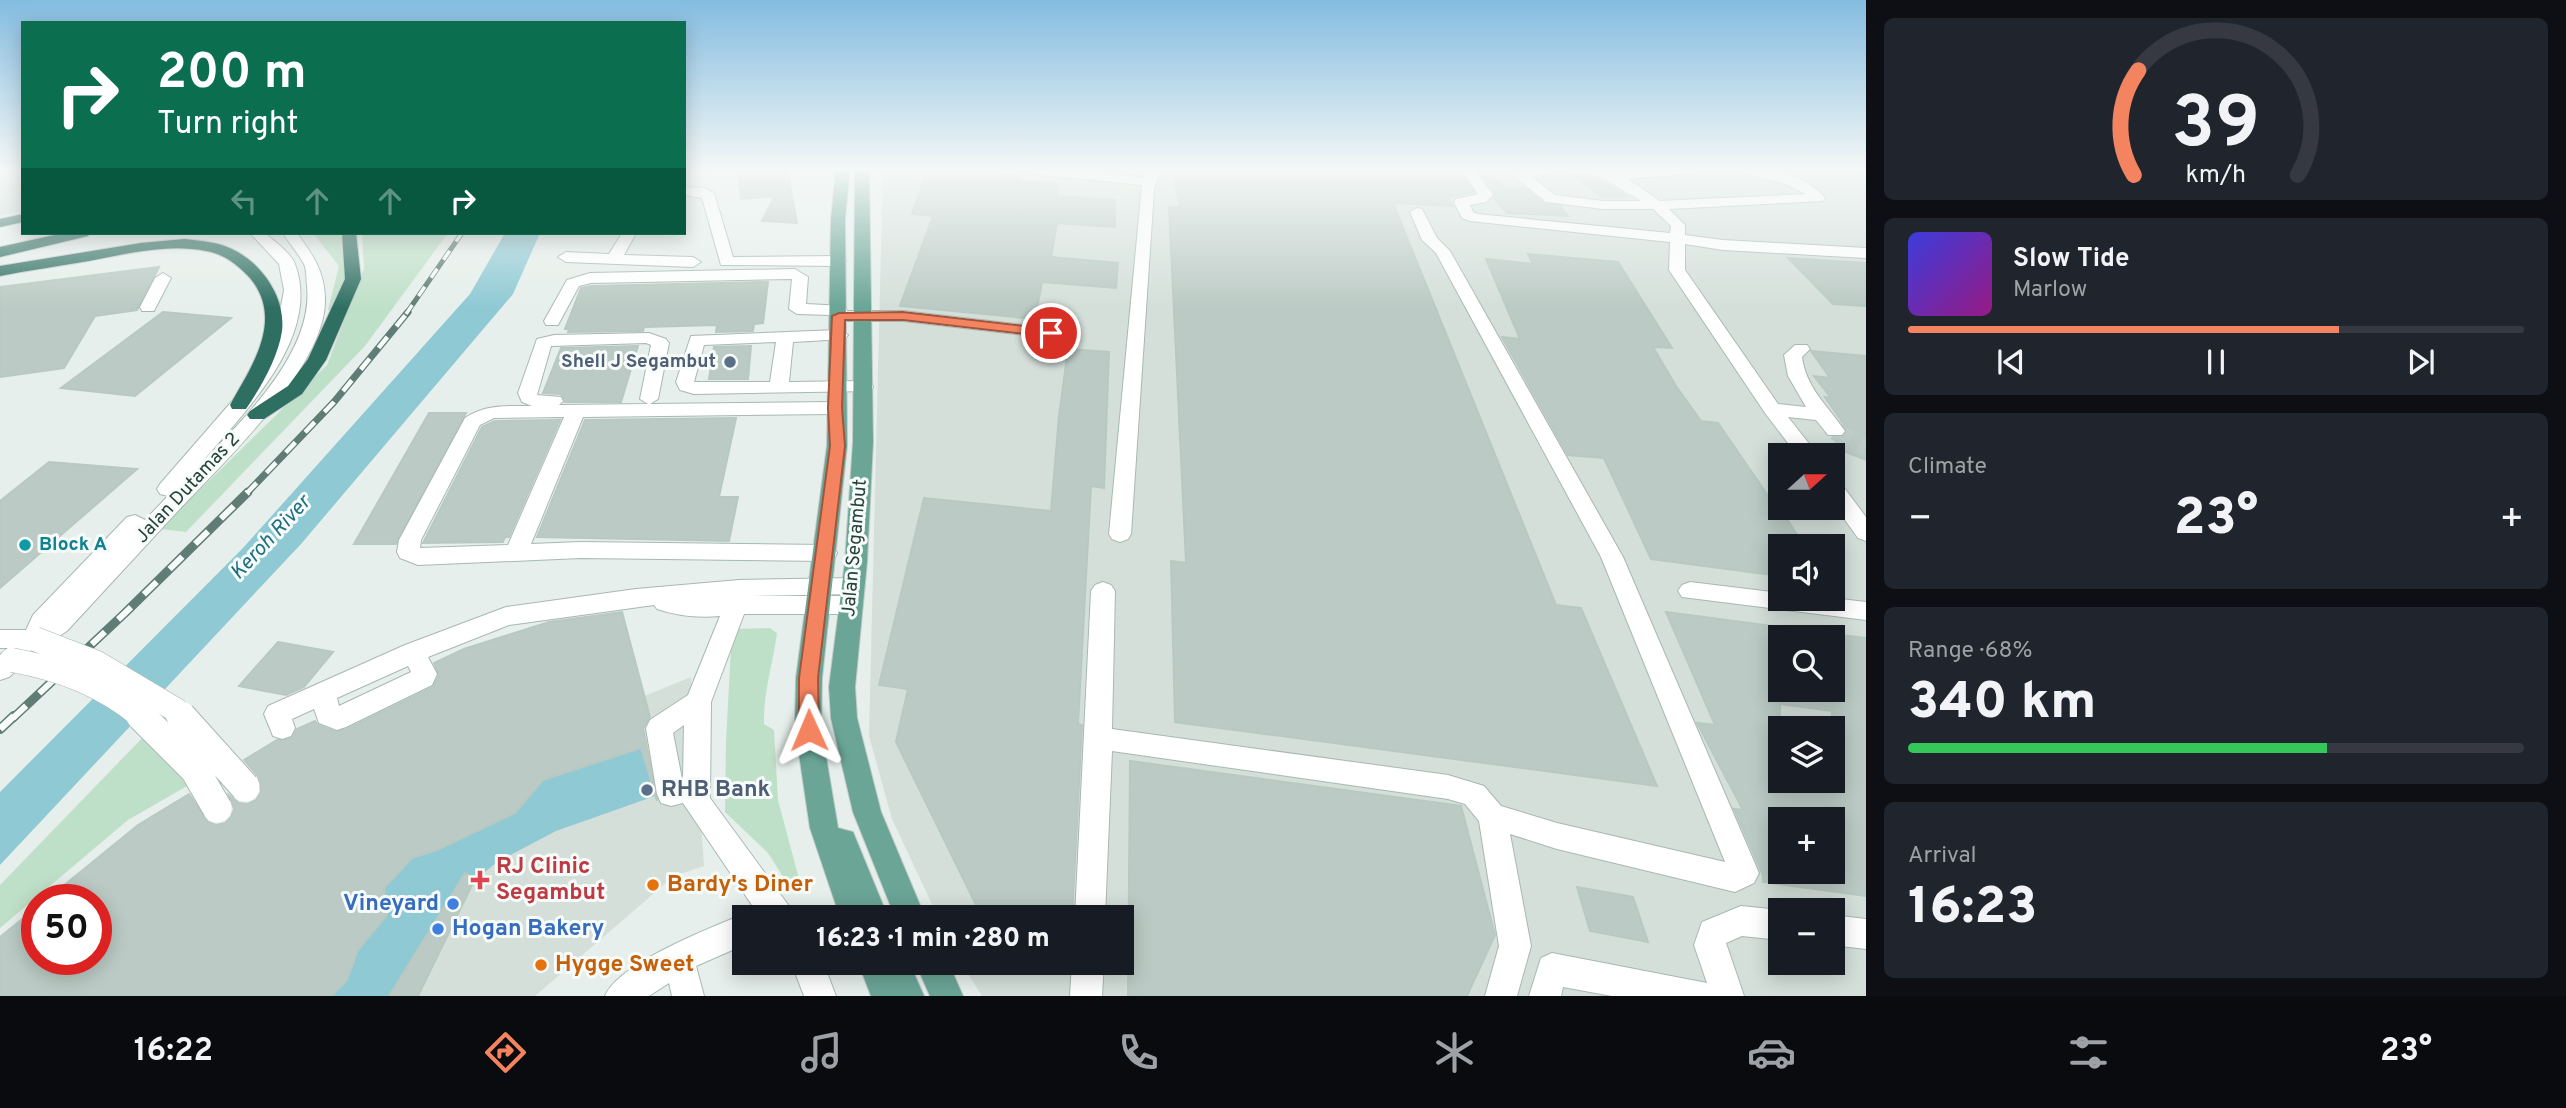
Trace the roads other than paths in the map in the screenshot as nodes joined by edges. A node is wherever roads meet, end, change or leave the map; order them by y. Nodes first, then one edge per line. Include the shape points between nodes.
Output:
1 (714, 214) edge
2 (838, 214) edge
3 (862, 214) edge
4 (1144, 214) edge
5 (1418, 214) edge
6 (1467, 214) edge
7 (1667, 214) edge
8 (21, 218) edge
9 (0, 223) edge
10 (28, 235) edge
11 (74, 235) edge
12 (259, 235) edge
13 (292, 235) edge
14 (349, 235) edge
15 (628, 235) edge
16 (1676, 238) junction
17 (0, 241) edge
18 (1866, 243) edge
19 (0, 251) edge
20 (1866, 253) edge
21 (566, 257) dead end
22 (615, 257) junction
23 (309, 259) junction
24 (838, 261) junction
25 (727, 262) junction
26 (0, 271) edge
27 (163, 278) dead end
28 (148, 307) dead end
29 (863, 316) junction
30 (839, 320) junction
31 (552, 321) dead end
32 (1051, 333) dead end
33 (785, 338) junction
34 (1801, 349) dead end
35 (272, 353) junction
36 (779, 386) junction
37 (864, 387) junction
38 (836, 397) junction
39 (649, 399) junction
40 (1772, 409) junction
41 (248, 410) junction
42 (576, 410) junction
43 (1821, 415) junction
44 (1835, 431) tunnel mouth
45 (1799, 443) edge
46 (1845, 494) edge
47 (1866, 500) edge
48 (1845, 504) edge
49 (1866, 533) edge
50 (1120, 534) dead end
51 (516, 553) junction
52 (826, 553) junction
53 (1103, 591) dead end
54 (1690, 591) dead end
55 (819, 595) junction
56 (852, 596) junction
57 (636, 598) junction
58 (736, 605) junction
59 (1866, 611) edge
60 (35, 639) junction
61 (4, 656) edge
62 (698, 702) junction
63 (282, 728) dead end
64 (1099, 737) junction
65 (200, 756) junction
66 (816, 766) junction
67 (245, 787) dead end
68 (696, 787) junction
69 (217, 808) dead end
70 (1492, 816) junction
71 (770, 905) edge
72 (851, 905) edge
73 (868, 905) edge
74 (904, 905) edge
75 (1091, 905) edge
76 (1768, 924) edge
77 (1845, 932) edge
78 (732, 934) edge
79 (1866, 934) edge
80 (678, 958) junction
81 (812, 975) edge
82 (879, 975) edge
83 (899, 975) edge
84 (937, 975) edge
85 (1087, 975) edge
86 (621, 996) edge
87 (688, 996) edge
88 (820, 996) edge
89 (887, 996) edge
90 (908, 996) edge
91 (947, 996) edge
92 (1086, 996) edge
93 (1502, 996) edge
94 (1545, 996) edge
95 (1699, 996) edge
96 (1728, 996) edge

1 - 25 street
2 - 24 main road, Jalan Segambut
3 - 29 main road, Jalan Segambut
4 - 50 street
5 - 70 street via 1612,557 1744,873 1735,878
6 - 16 street
7 - 16 street via 1678,225
8 - 9 highway
10 - 17 highway
11 - 19 highway
12 - 35 street, Jalan Dutamas 2 via 287,263 292,290 286,329
13 - 23 street, Jalan Dutamas 2
14 - 41 highway via 354,279 317,360 295,390
15 - 22 street
16 - 18 street
16 - 20 street
16 - 40 street via 1677,271
21 - 22 street
22 - 25 street
23 - 35 street via 297,333 288,350
23 - 41 street, Jalan Dutamas 2 via 319,284 311,326 289,374
24 - 25 street
24 - 30 main road, Jalan Segambut
26 - 35 highway via 169,245 193,244 225,251 250,265 268,292 274,323
27 - 28 street
29 - 30 street
29 - 32 street via 903,316
29 - 37 main road, Jalan Segambut
30 - 31 street via 797,309 800,277 795,274 590,278 573,283
30 - 33 street
30 - 38 main road, Jalan Segambut
33 - 36 street
33 - 36 street via 697,341 685,382 695,387
34 - 43 street via 1793,355 1794,371
35 - 41 street, Jalan Dutamas 2
36 - 38 street
37 - 38 street
37 - 56 main road, Jalan Segambut
38 - 39 street
38 - 42 street
38 - 52 main road, Jalan Segambut via 837,446
39 - 39 street via 535,401 527,393 543,343 649,338 660,343
40 - 43 street
40 - 45 street
41 - 60 street, Jalan Dutamas 2 via 60,625
42 - 51 street
42 - 51 street via 493,412 472,422 410,540 408,552 418,557
43 - 44 street
46 - 47 street
48 - 49 street
51 - 52 street
52 - 55 main road, Jalan Segambut
53 - 64 street
54 - 59 street
55 - 56 street
55 - 57 street via 739,587
55 - 58 street
55 - 66 main road, Jalan Segambut via 808,713
56 - 74 main road, Jalan Segambut via 842,687 844,718 867,811
57 - 58 street via 699,609
57 - 63 street via 506,617 414,652 423,678 337,719 328,715 323,692 277,714
58 - 62 street
60 - 61 street, Jalan Dutamas 2
60 - 65 street, bridge via 97,663 176,710
61 - 65 street, bridge via 82,679
62 - 68 street
62 - 68 street via 659,728 671,794
64 - 70 street via 1448,787 1474,795
64 - 75 street
65 - 67 street, bridge
65 - 69 street, bridge
66 - 72 main road, Jalan Segambut via 824,828
66 - 73 main road
68 - 71 street via 696,801
70 - 93 street via 1515,946
76 - 96 street via 1741,921 1713,933 1710,946
77 - 79 street
78 - 80 street
80 - 86 street
80 - 87 street
81 - 88 street
82 - 89 main road
83 - 90 main road
84 - 91 main road
85 - 92 street
94 - 95 street via 1552,969

